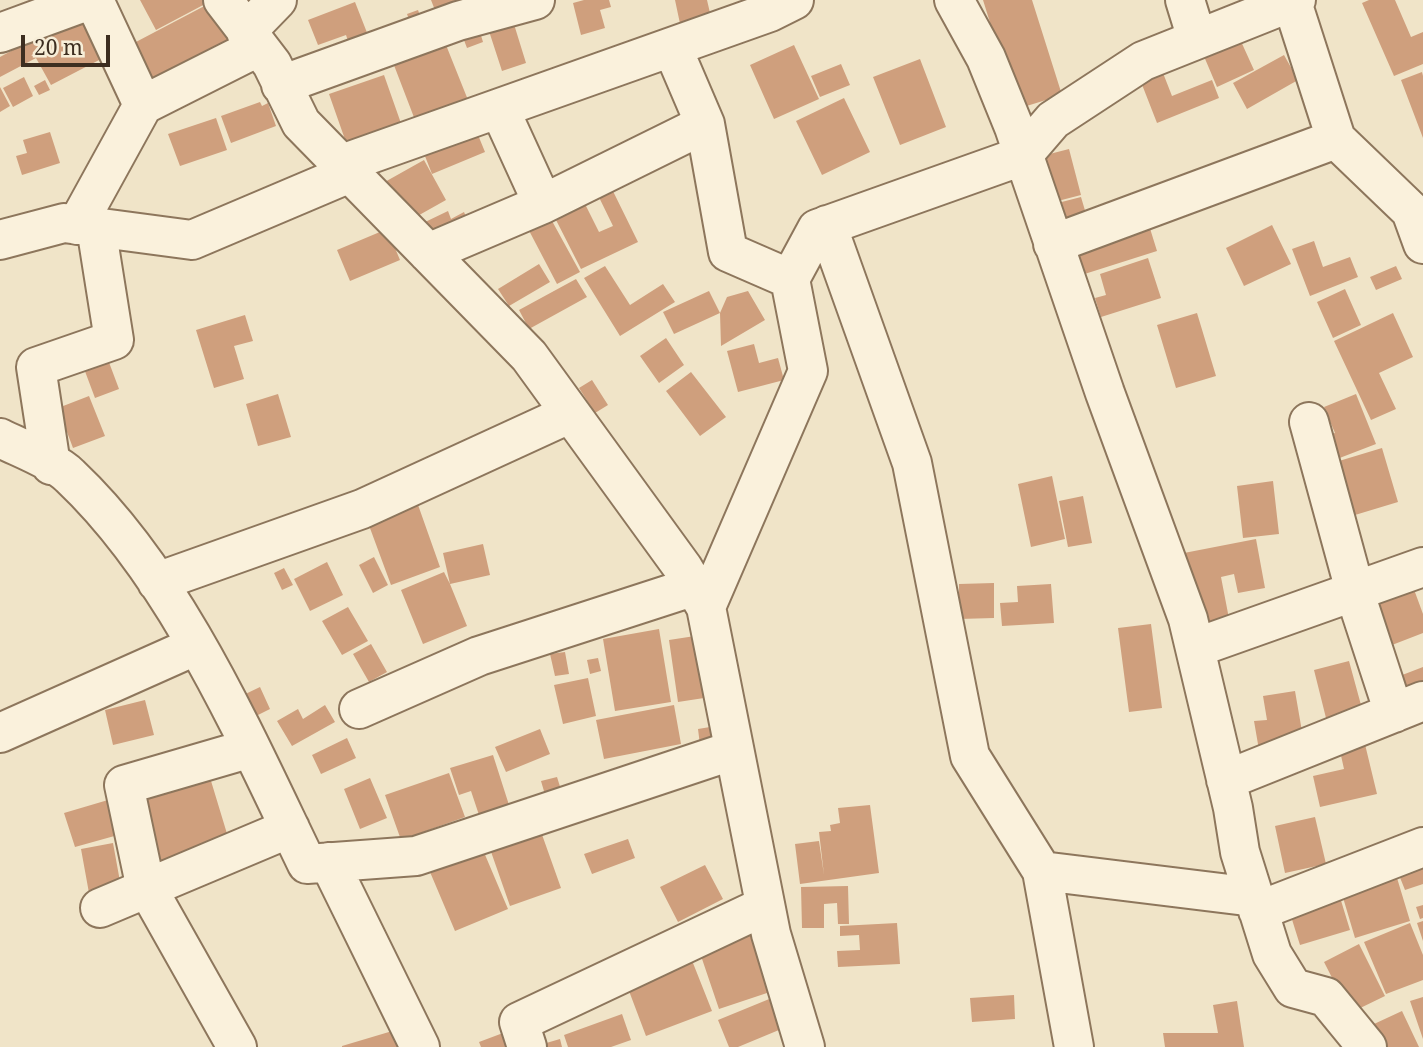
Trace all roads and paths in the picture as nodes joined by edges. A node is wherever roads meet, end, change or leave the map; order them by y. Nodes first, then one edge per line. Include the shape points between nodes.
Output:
1 (92, 0) edge
2 (223, 0) edge
3 (277, 0) edge
4 (535, 0) edge
5 (794, 0) edge
6 (954, 0) edge
7 (1185, 0) edge
8 (1294, 1) edge
9 (0, 33) edge
10 (1197, 39) junction
11 (252, 40) junction
12 (672, 47) junction
13 (281, 85) junction
14 (143, 105) junction
15 (500, 110) junction
16 (705, 124) junction
17 (1336, 139) junction
18 (1022, 156) junction
19 (346, 169) junction
20 (543, 204) junction
21 (827, 225) junction
22 (86, 226) junction
23 (0, 240) edge
24 (1054, 244) junction
25 (1423, 244) edge
26 (428, 253) junction
27 (790, 279) junction
28 (569, 414) junction
29 (1309, 422) dead end
30 (0, 438) edge
31 (51, 465) junction
32 (1423, 567) edge
33 (157, 582) junction
34 (1355, 591) junction
35 (699, 597) junction
36 (195, 646) junction
37 (1195, 648) junction
38 (1409, 707) edge
39 (359, 709) dead end
40 (0, 733) edge
41 (251, 748) junction
42 (734, 750) junction
43 (1226, 780) junction
44 (290, 828) junction
45 (1423, 847) edge
46 (330, 862) junction
47 (1042, 872) junction
48 (147, 888) junction
49 (1256, 904) junction
50 (765, 906) junction
51 (100, 908) dead end
52 (237, 1047) edge
53 (420, 1047) edge
54 (527, 1047) edge
55 (805, 1047) edge
56 (1074, 1047) edge
57 (1367, 1047) edge

1 - 9 street
1 - 14 street
2 - 11 street
3 - 11 street
4 - 13 street via 458,20
5 - 12 street
6 - 18 street via 986,58
7 - 10 street
8 - 10 street
8 - 17 street
10 - 18 street via 1143,61 1053,120
11 - 13 street via 272,64
11 - 14 street
12 - 15 street
12 - 16 street
13 - 19 street via 301,122
14 - 22 street
15 - 19 street
15 - 20 street
16 - 20 street
16 - 27 street via 727,252
17 - 24 street
17 - 25 street via 1410,211
18 - 21 street
18 - 24 street
19 - 22 street via 192,240
19 - 26 street
20 - 26 street
21 - 27 street via 817,229
21 - 47 street via 912,463 970,757
22 - 23 street via 65,223
22 - 31 street via 114,340 36,368
24 - 37 street
26 - 28 street via 528,356
27 - 35 street via 808,371
28 - 33 street via 362,509
28 - 35 street via 683,568
29 - 34 street
30 - 31 street
31 - 33 street via 68,474 142,556
32 - 34 street
33 - 36 street
34 - 37 street
34 - 38 street
35 - 39 street via 479,656
35 - 42 street
36 - 40 street
36 - 41 street
37 - 43 street
38 - 43 street
41 - 44 street
41 - 48 street via 124,785
42 - 46 street via 416,856
42 - 50 street
43 - 49 street
44 - 46 street via 307,863
44 - 48 street
45 - 49 street
46 - 53 street
47 - 49 street
47 - 56 street
48 - 51 street
48 - 52 street
49 - 57 street via 1272,954 1293,989 1326,997
50 - 54 street via 519,1022
50 - 55 street

